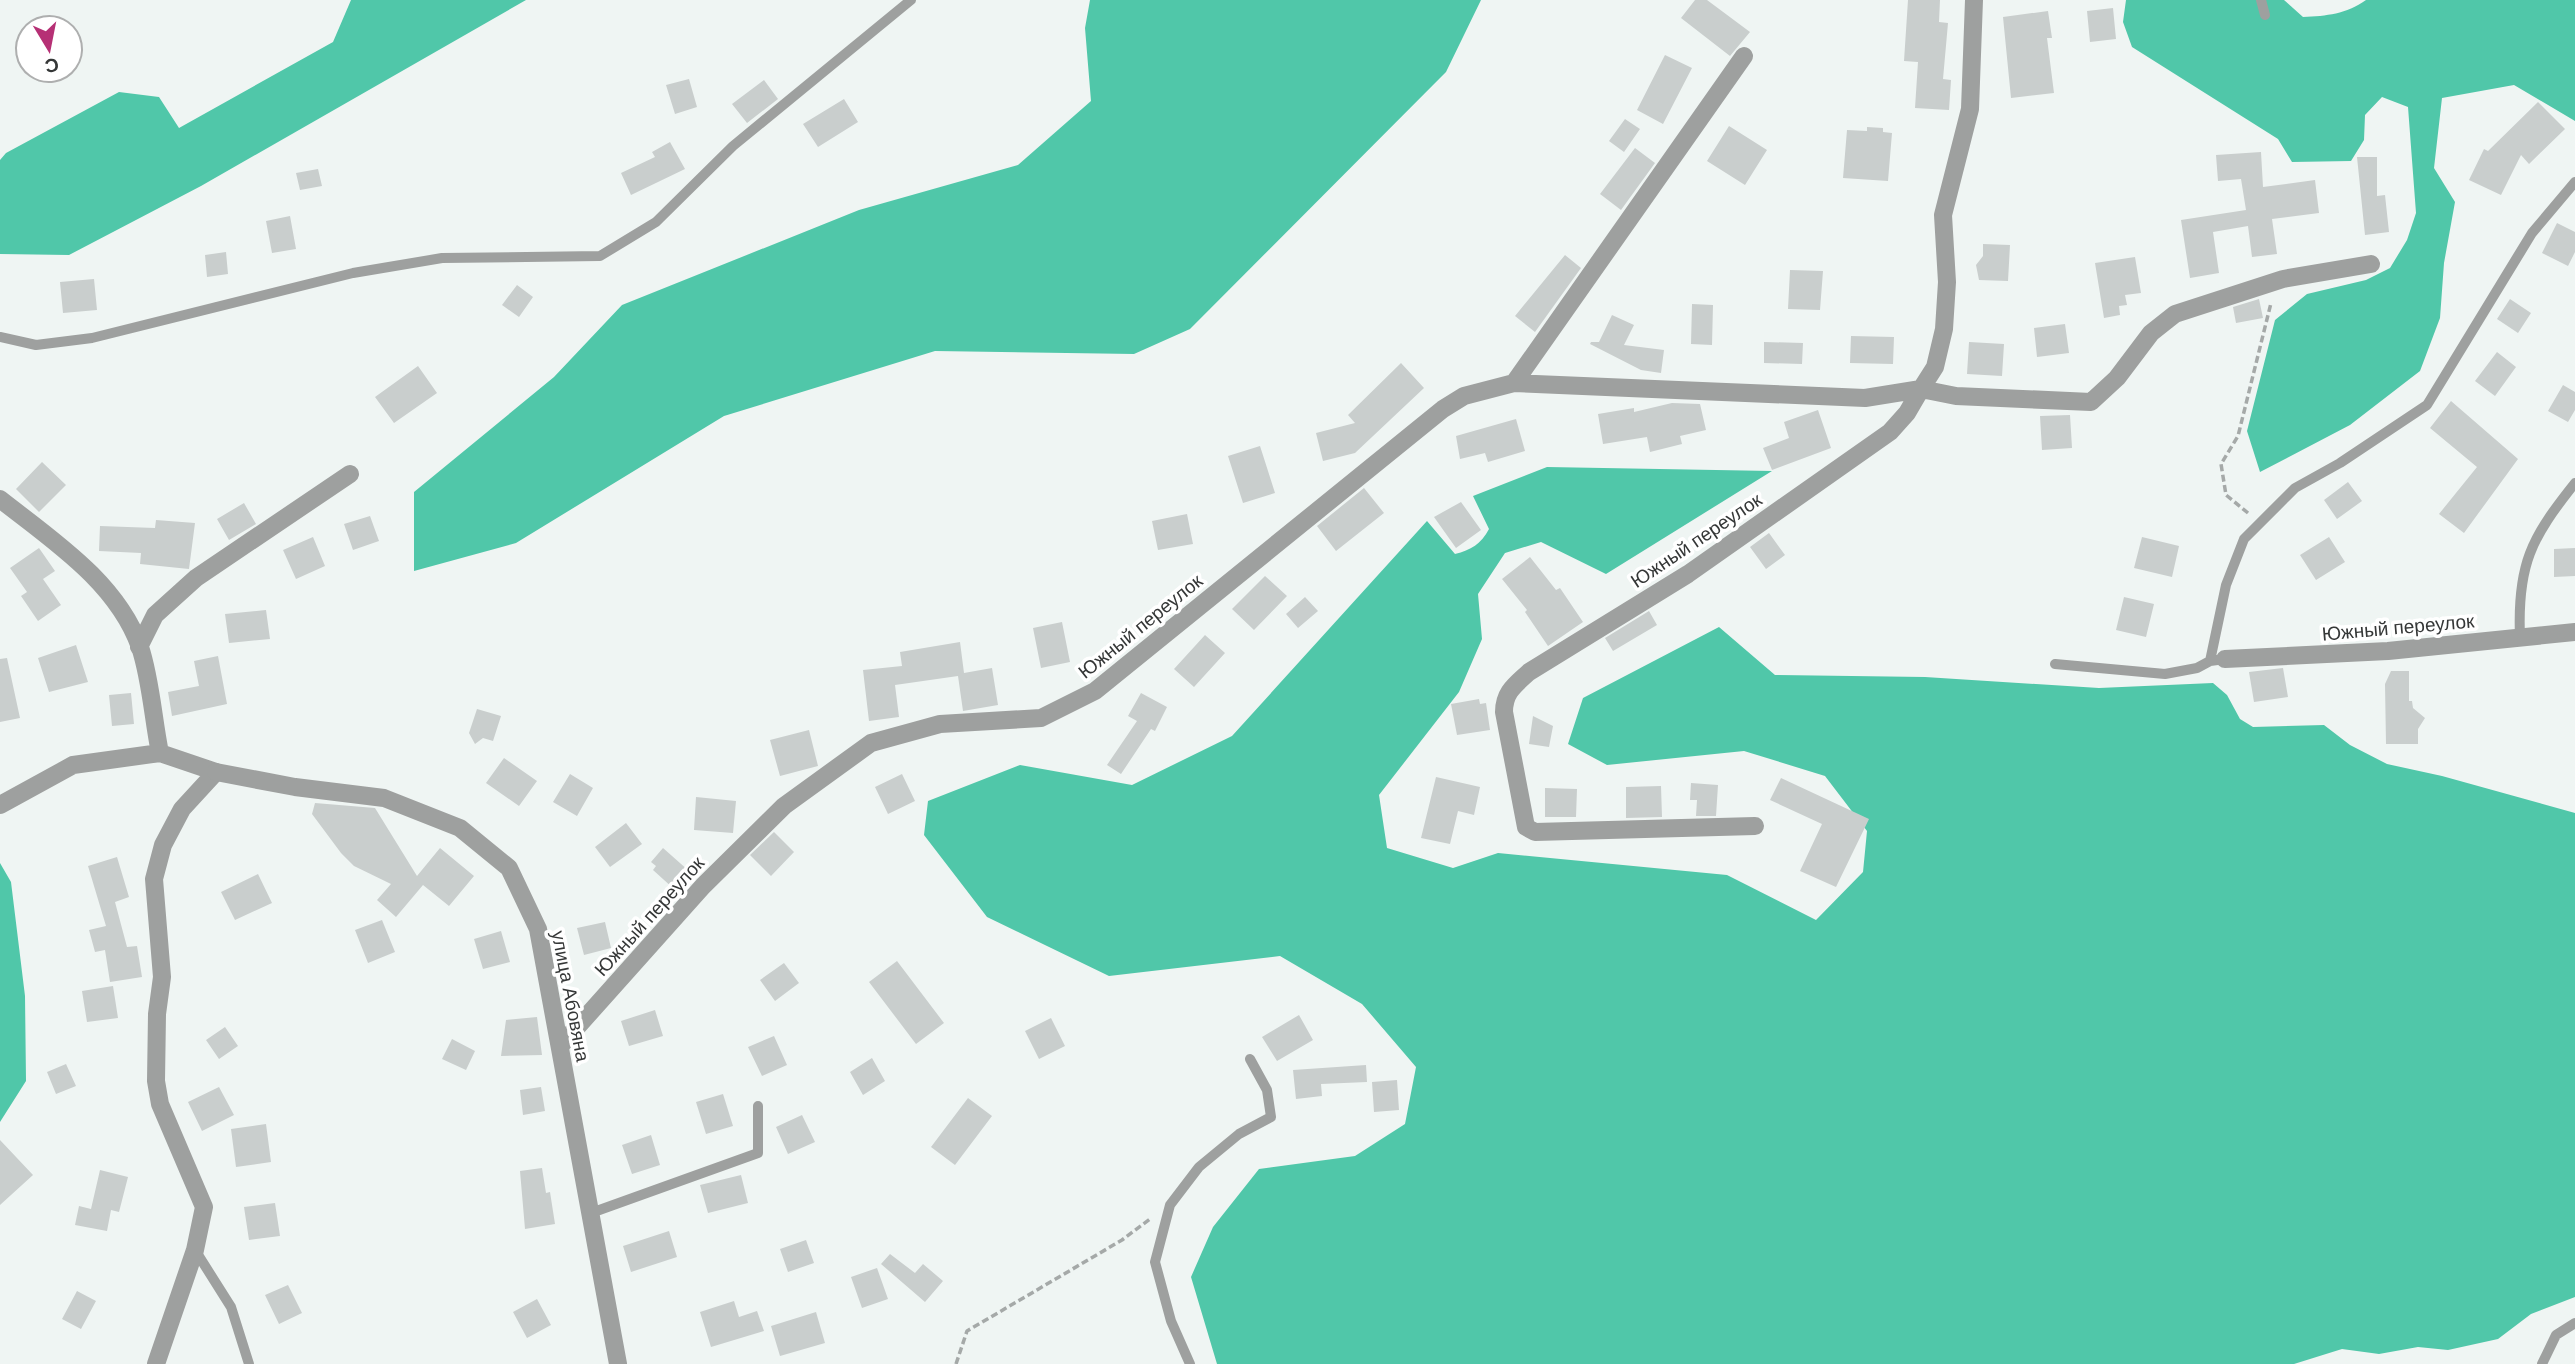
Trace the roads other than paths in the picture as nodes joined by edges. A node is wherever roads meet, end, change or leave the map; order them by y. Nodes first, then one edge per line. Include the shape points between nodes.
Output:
1 (911, 0) edge
2 (1974, 0) edge
3 (2261, 0) edge
4 (2265, 15) dead end
5 (1744, 55) dead end
6 (2575, 183) edge
7 (2371, 264) dead end
8 (0, 337) edge
9 (1514, 383) junction
10 (1921, 389) junction
11 (350, 474) dead end
12 (2575, 483) edge
13 (0, 499) edge
14 (2575, 632) edge
15 (2520, 637) junction
16 (139, 647) junction
17 (2217, 660) junction
18 (2055, 664) dead end
19 (160, 753) junction
20 (216, 772) junction
21 (0, 805) edge
22 (1755, 827) dead end
23 (561, 1045) junction
24 (1250, 1059) dead end
25 (758, 1106) dead end
26 (591, 1213) junction
27 (195, 1250) junction
28 (2575, 1323) edge
29 (156, 1364) edge
30 (249, 1364) edge
31 (618, 1364) edge
32 (1190, 1364) edge
33 (2542, 1364) edge

1 - 8 lane via 733,146 656,222 600,256 442,258 353,272 92,338 36,345
2 - 10 street, Южный переулок via 1970,109 1943,215 1944,329 1936,367
3 - 4 lane
5 - 9 street
6 - 17 lane via 2532,233 2427,405 2295,488 2244,539 2226,585
7 - 10 street, Южный переулок via 2283,279 2175,314 2151,333 2117,378 2091,402 1956,396
9 - 10 street, Южный переулок via 1865,398
9 - 23 street, Южный переулок via 1464,396 1443,409 1095,691 1041,718 940,724 871,743 784,806 703,886
10 - 22 street, Южный переулок via 1890,432 1688,574 1529,673 1504,699 1521,816 1535,832
11 - 16 street via 195,578 155,615
12 - 15 lane via 2541,525 2530,550 2518,602
13 - 16 street via 97,579
14 - 15 street, Южный переулок
15 - 17 street, Южный переулок via 2388,651
16 - 19 street
17 - 18 lane via 2165,674
19 - 20 street, улица Абовяна
19 - 21 street via 73,765
20 - 23 street, улица Абовяна via 384,797 460,828 509,868 538,929
20 - 27 street via 182,809 163,845 154,879 162,976 156,1081 169,1130 204,1207
23 - 26 street, улица Абовяна
24 - 32 lane via 1267,1090 1271,1117 1239,1134 1199,1167 1170,1205 1156,1262 1171,1321
25 - 26 lane via 758,1153
26 - 31 street, улица Абовяна
27 - 29 street
27 - 30 lane via 231,1307
28 - 33 lane via 2556,1335

